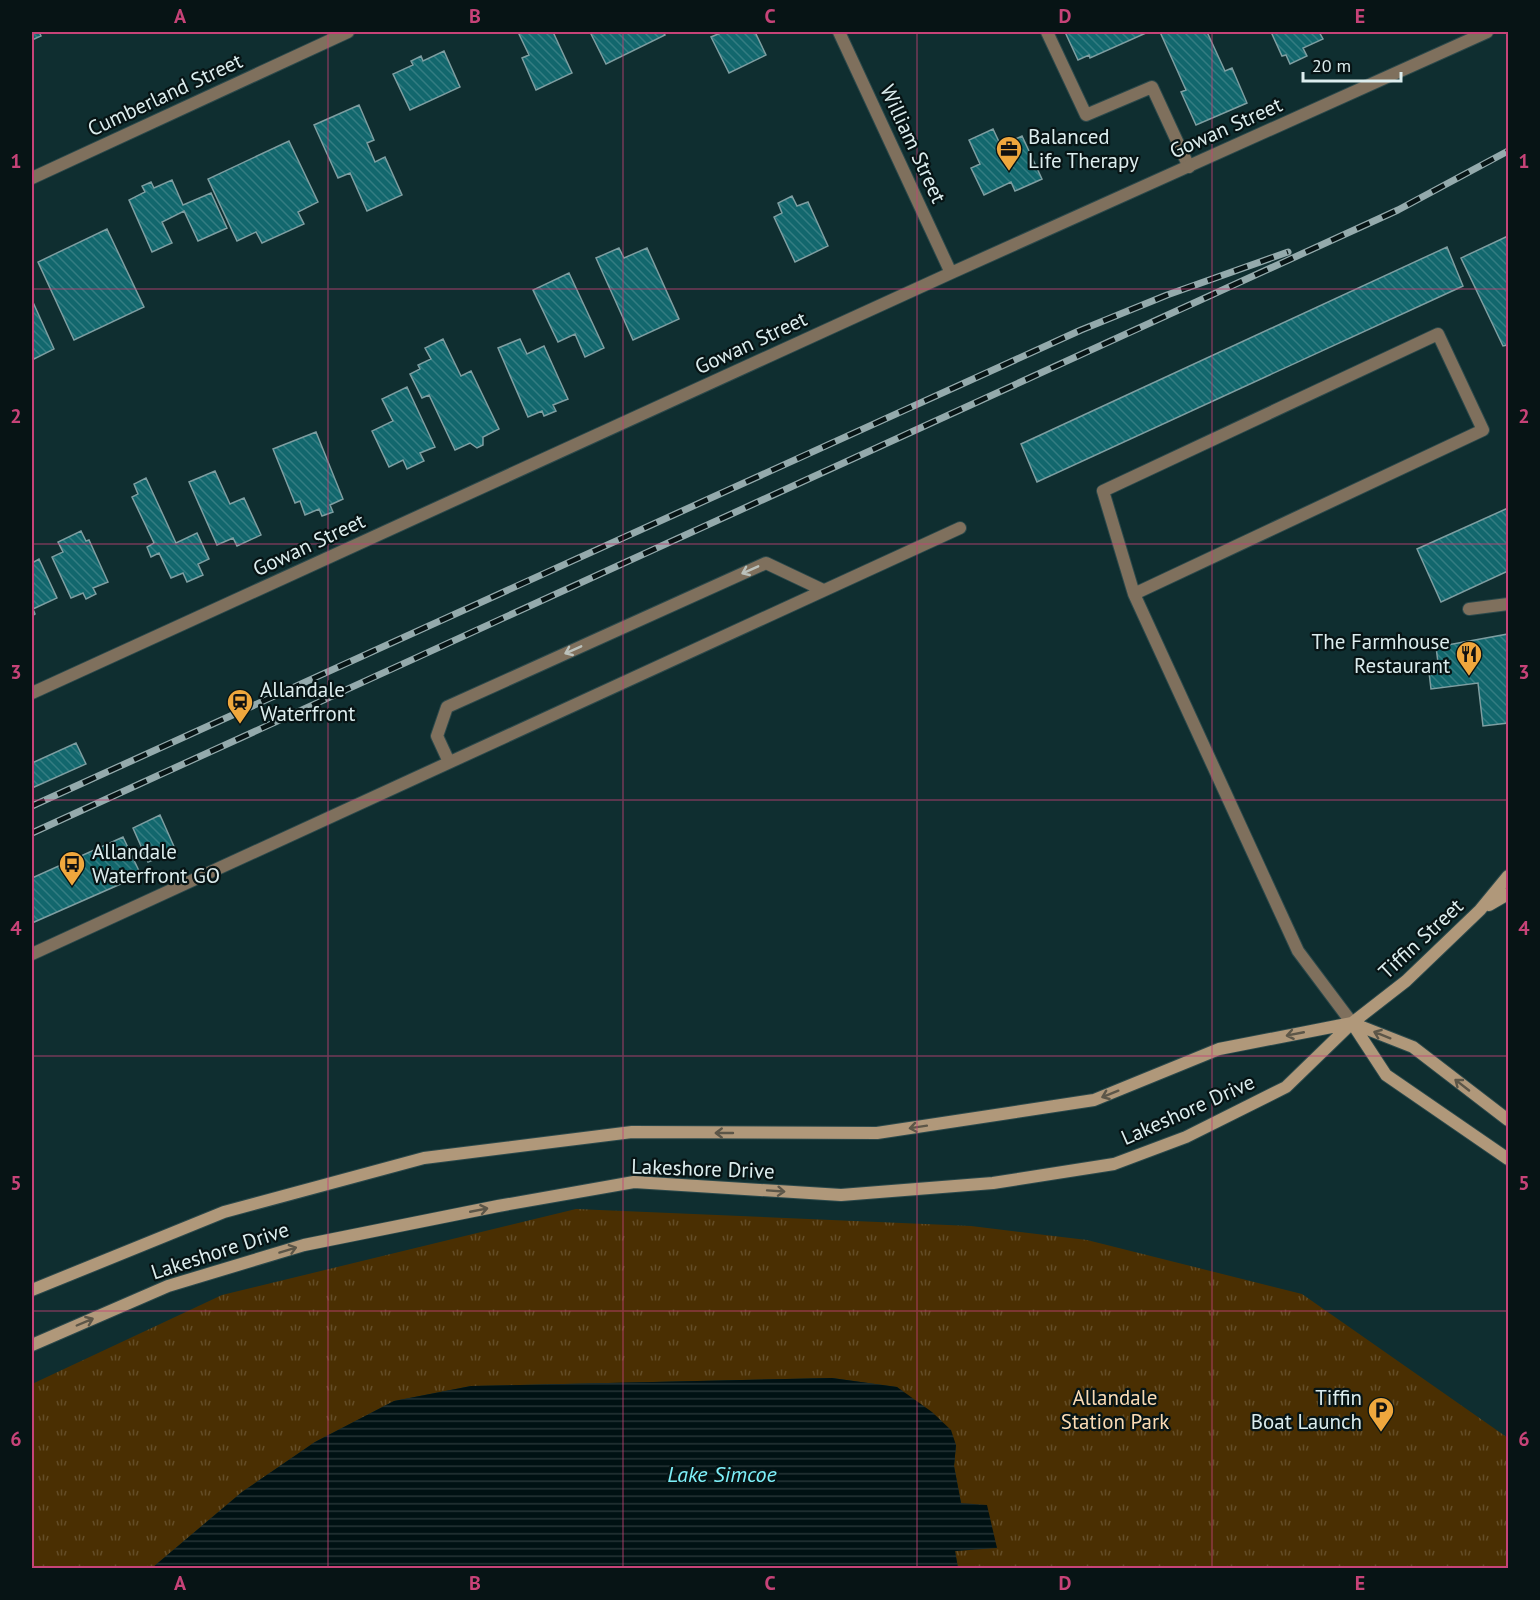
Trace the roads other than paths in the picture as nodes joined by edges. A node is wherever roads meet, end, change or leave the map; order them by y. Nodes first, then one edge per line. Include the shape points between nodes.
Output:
1 (348, 32) edge
2 (839, 32) edge
3 (1047, 32) edge
4 (1487, 32) edge
5 (1189, 166) junction
6 (32, 178) edge
7 (951, 273) junction
8 (960, 528) dead end
9 (823, 590) junction
10 (1134, 594) junction
11 (1509, 604) edge
12 (1469, 609) dead end
13 (32, 693) edge
14 (449, 762) junction
15 (1509, 876) edge
16 (1509, 894) edge
17 (1480, 910) junction
18 (32, 954) edge
19 (1352, 1023) junction
20 (1509, 1120) edge
21 (1509, 1159) edge
22 (32, 1290) edge
23 (32, 1345) edge

1 - 6 street, Cumberland Street
2 - 7 street, William Street
3 - 5 street via 1086,115 1152,87
4 - 5 street, Gowan Street
5 - 7 street, Gowan Street
7 - 13 street, Gowan Street
8 - 9 street
9 - 14 street
9 -> 14 street via 766,563 447,707 437,736
10 - 10 street via 1483,430 1438,334 1102,491
10 - 19 street via 1298,951
11 - 12 street
14 - 18 street
15 - 17 main road, Tiffin Street
16 - 17 main road
17 - 19 main road, Tiffin Street via 1406,981
20 -> 19 main road via 1413,1047
19 - 21 main road via 1386,1075
19 -> 22 main road, Lakeshore Drive via 1219,1049 1094,1100 888,1132 632,1132 424,1158 224,1212
23 -> 19 main road, Lakeshore Drive via 168,1286 304,1245 634,1182 840,1195 993,1183 1114,1164 1186,1137 1286,1087

